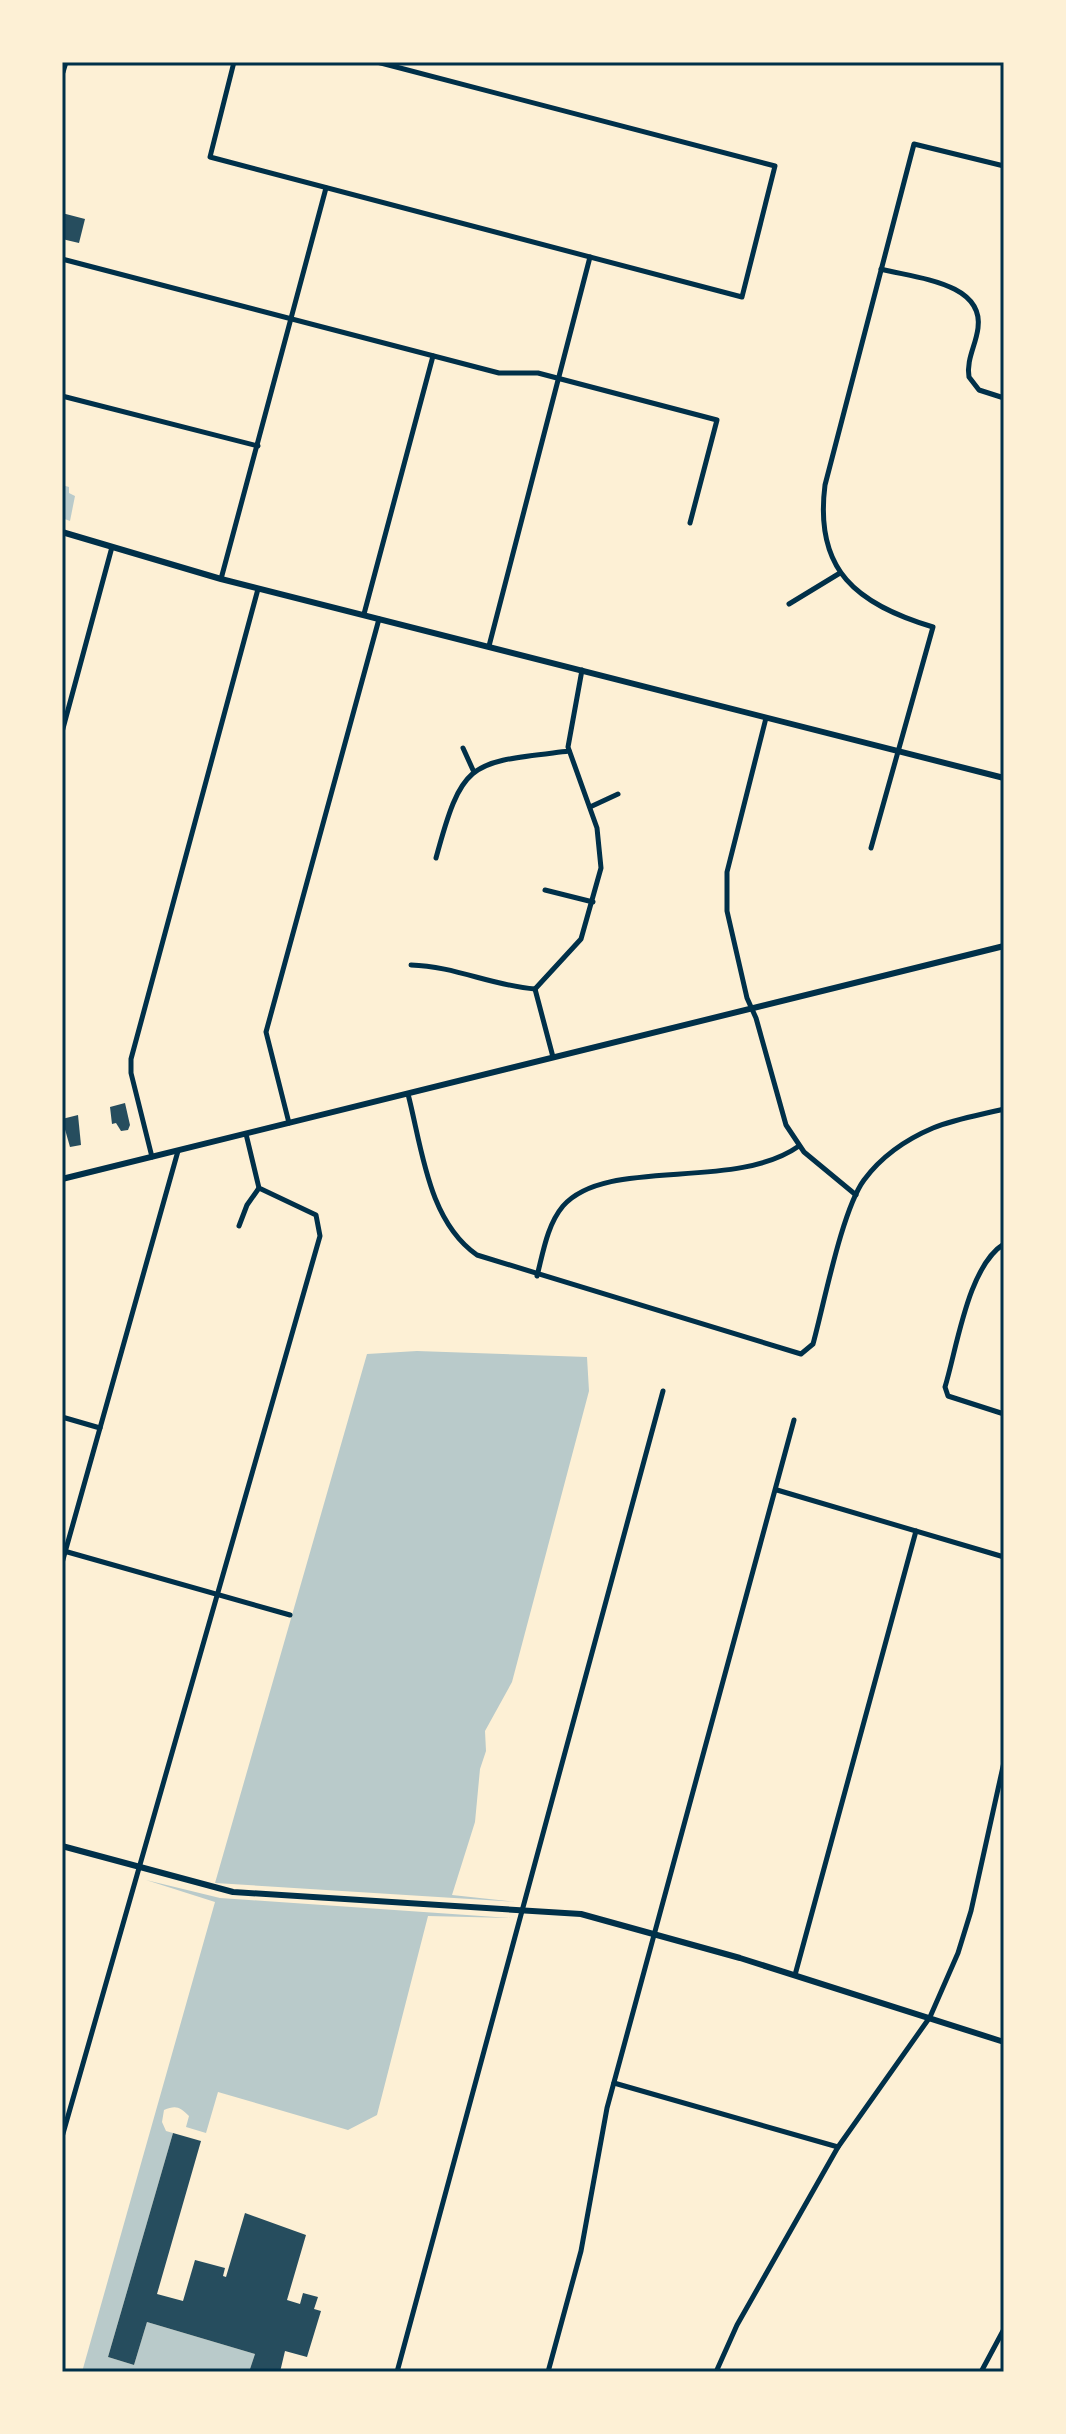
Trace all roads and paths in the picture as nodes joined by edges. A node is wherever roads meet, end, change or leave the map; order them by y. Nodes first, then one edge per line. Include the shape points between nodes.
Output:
1 (65, 62) edge
2 (234, 62) edge
3 (377, 62) edge
4 (62, 72) edge
5 (1004, 166) edge
6 (326, 188) junction
7 (590, 257) junction
8 (62, 259) edge
9 (881, 269) junction
10 (291, 319) junction
11 (433, 356) junction
12 (559, 378) junction
13 (62, 396) edge
14 (1004, 398) edge
15 (258, 446) junction
16 (690, 523) dead end
17 (62, 532) edge
18 (112, 547) junction
19 (840, 573) junction
20 (221, 579) junction
21 (258, 589) junction
22 (789, 604) dead end
23 (364, 614) junction
24 (379, 618) junction
25 (489, 646) junction
26 (582, 670) junction
27 (766, 718) junction
28 (62, 732) edge
29 (463, 748) dead end
30 (569, 751) junction
31 (897, 752) junction
32 (473, 770) junction
33 (1004, 778) edge
34 (618, 794) dead end
35 (590, 807) junction
36 (871, 848) dead end
37 (436, 858) dead end
38 (545, 890) dead end
39 (593, 902) junction
40 (1004, 946) edge
41 (411, 965) dead end
42 (535, 989) junction
43 (752, 1009) junction
44 (553, 1057) junction
45 (408, 1094) junction
46 (1004, 1109) edge
47 (289, 1123) junction
48 (246, 1134) junction
49 (799, 1146) junction
50 (178, 1151) junction
51 (152, 1157) junction
52 (62, 1179) edge
53 (259, 1188) junction
54 (856, 1195) junction
55 (239, 1226) dead end
56 (1004, 1244) edge
57 (537, 1276) junction
58 (663, 1391) dead end
59 (1004, 1414) edge
60 (62, 1417) edge
61 (794, 1420) dead end
62 (100, 1428) junction
63 (777, 1490) junction
64 (916, 1531) junction
65 (64, 1551) edge
66 (1004, 1557) edge
67 (62, 1563) edge
68 (217, 1595) junction
69 (290, 1615) dead end
70 (1004, 1762) edge
71 (62, 1846) edge
72 (138, 1868) junction
73 (522, 1910) junction
74 (655, 1933) junction
75 (795, 1975) junction
76 (930, 2017) junction
77 (1004, 2042) edge
78 (614, 2083) junction
79 (62, 2137) edge
80 (838, 2147) junction
81 (1004, 2329) edge
82 (397, 2372) edge
83 (548, 2372) edge
84 (716, 2372) edge
85 (981, 2372) edge

1 - 4 main road
2 - 6 street via 210,157
3 - 7 street via 775,166 742,297
5 - 9 street via 914,144
6 - 7 street
6 - 10 street
7 - 12 street
8 - 10 street
9 - 14 street via 958,290 972,300 979,325 969,377 979,390
9 - 19 street via 825,485 825,538
10 - 11 street
10 - 15 street
11 - 12 street via 499,373
11 - 23 street
12 - 16 street via 717,420
12 - 25 street
13 - 15 street
15 - 20 street
17 - 18 street
18 - 20 street
18 - 28 street
19 - 22 street
19 - 31 street via 881,608 933,627
20 - 21 street
21 - 23 street
21 - 51 street via 131,1059
23 - 24 street
24 - 25 street
24 - 47 street via 266,1032
25 - 26 street
26 - 27 street
26 - 30 street
27 - 31 street
27 - 43 street via 726,880 727,911
29 - 32 street
30 - 32 street via 499,759
30 - 35 street
31 - 33 street
31 - 36 street
32 - 37 street via 455,793
34 - 35 street
35 - 39 street via 602,859
38 - 39 street
39 - 42 street via 575,949
40 - 43 street
41 - 42 street
42 - 44 street
43 - 44 street
43 - 49 street via 786,1125
44 - 45 street
45 - 47 street
45 - 57 street via 441,1215 453,1235 488,1261
46 - 54 street via 918,1135 875,1167
47 - 48 street
48 - 50 street
48 - 53 street
49 - 54 street
49 - 57 street via 768,1164 625,1181 581,1192 556,1216
50 - 51 street
50 - 62 street
51 - 52 street
53 - 55 street
53 - 68 street via 316,1215 320,1229
54 - 57 street via 807,1352 795,1353
56 - 59 street via 977,1276 946,1393
58 - 73 street
60 - 62 street
61 - 63 street
62 - 65 street
63 - 64 street
63 - 74 street
64 - 66 street
64 - 75 street
65 - 67 street
65 - 68 street
68 - 69 street
68 - 72 street
70 - 76 street via 971,1911
71 - 72 street
72 - 73 street via 233,1892
72 - 79 street
73 - 74 street via 581,1914
73 - 82 street
74 - 75 street
74 - 78 street
75 - 76 street
76 - 77 street
76 - 80 street
78 - 80 street
78 - 83 street via 581,2251
80 - 84 street
81 - 85 street

